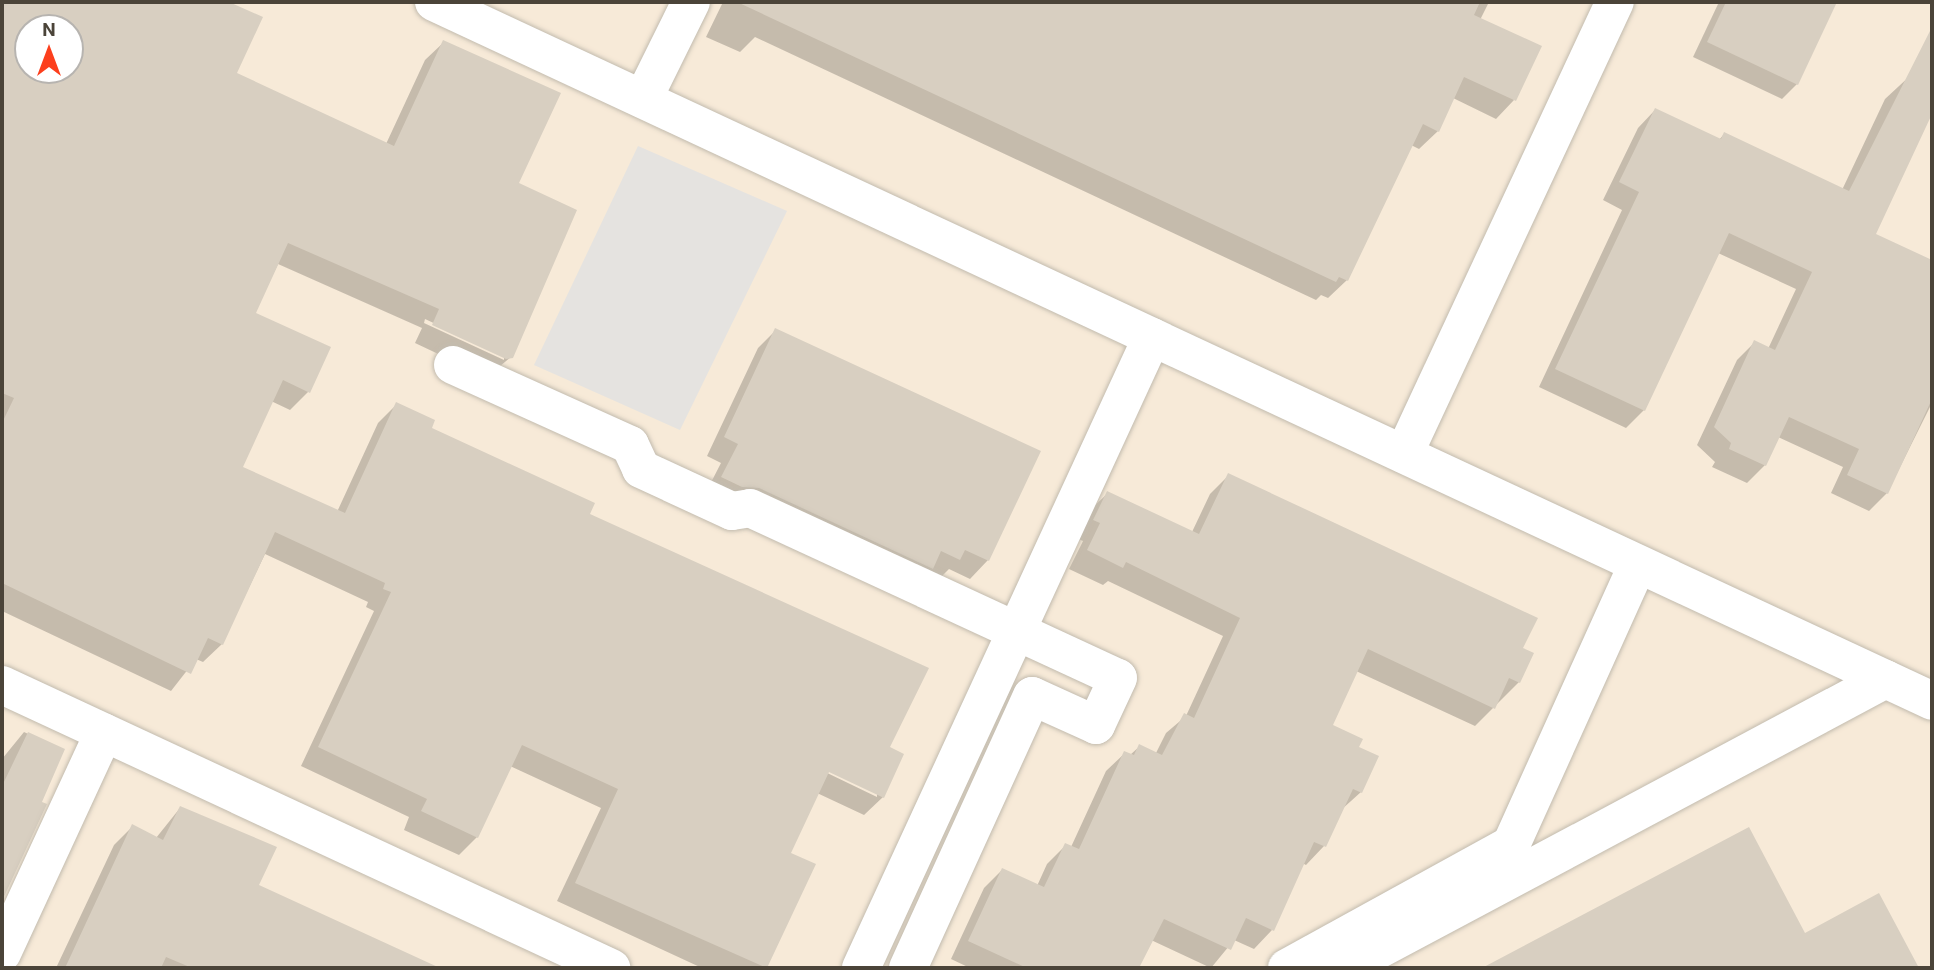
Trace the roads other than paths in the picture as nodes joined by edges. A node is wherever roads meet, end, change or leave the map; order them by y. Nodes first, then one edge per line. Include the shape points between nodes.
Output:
1 (434, 2) edge
2 (691, 2) edge
3 (1615, 2) edge
4 (643, 99) junction
5 (1152, 337) junction
6 (453, 365) dead end
7 (1404, 454) junction
8 (1637, 564) junction
9 (1017, 631) junction
10 (1886, 679) junction
11 (2, 685) edge
12 (1932, 701) edge
13 (104, 733) junction
14 (2, 953) edge
15 (571, 960) edge
16 (611, 968) edge
17 (861, 968) edge
18 (908, 968) edge
19 (1287, 968) edge
20 (1344, 968) edge

1 - 4 lane
2 - 4 lane
3 - 7 lane
4 - 5 lane
5 - 7 lane
5 - 9 lane
6 - 9 lane via 631,445 641,469 732,511 750,508
7 - 8 lane
8 - 10 lane
8 - 19 lane via 1511,845
9 - 17 lane
9 - 18 lane via 1118,678 1096,725 1032,696
10 - 12 lane
10 - 20 lane
11 - 13 lane
13 - 14 lane
13 - 15 lane
15 - 16 lane

